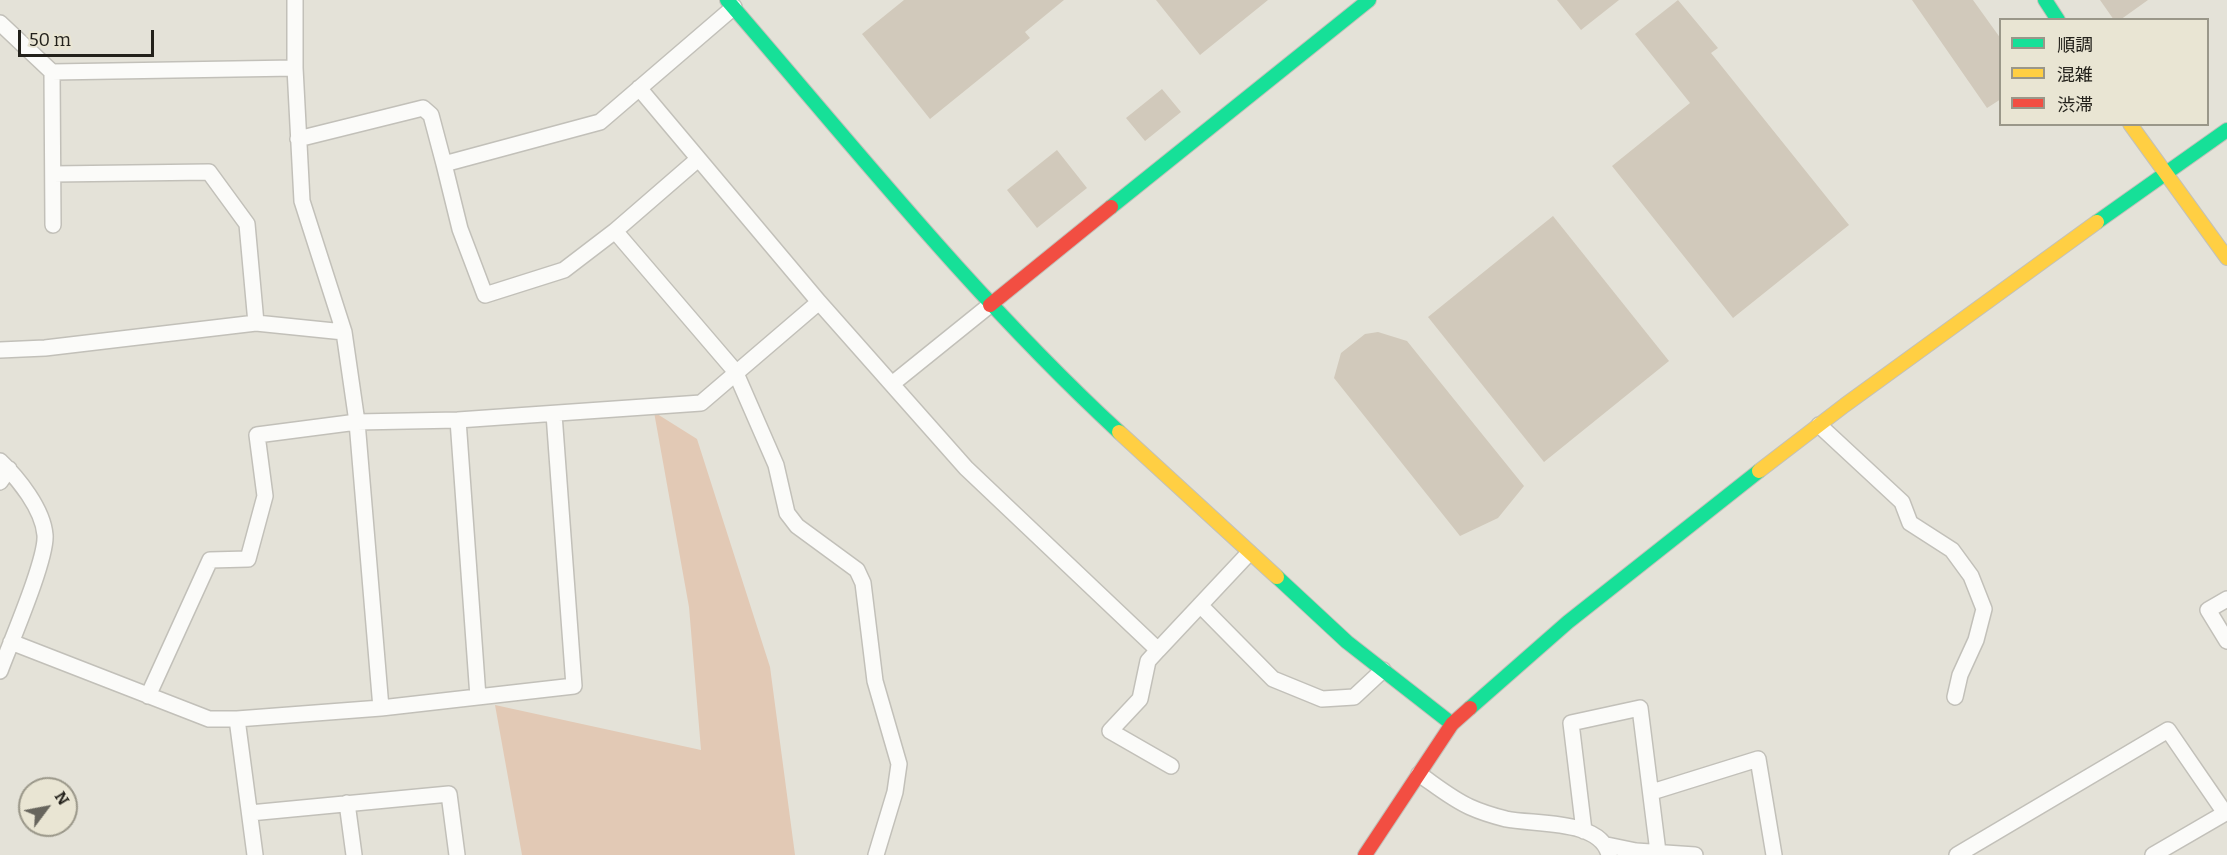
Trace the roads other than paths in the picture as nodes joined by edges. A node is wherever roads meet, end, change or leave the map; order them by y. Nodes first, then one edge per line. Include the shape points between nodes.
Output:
1 (295, 0) edge
2 (1369, 0) edge
3 (2045, 0) edge
4 (730, 4) edge
5 (2057, 18) edge
6 (0, 23) edge
7 (295, 68) junction
8 (52, 72) junction
9 (639, 88) junction
10 (2131, 126) edge
11 (2227, 130) edge
12 (298, 139) junction
13 (697, 160) junction
14 (444, 164) junction
15 (2164, 173) junction
16 (53, 174) junction
17 (53, 225) dead end
18 (615, 231) junction
19 (2227, 258) edge
20 (819, 302) junction
21 (990, 305) junction
22 (256, 323) junction
23 (344, 332) junction
24 (0, 350) edge
25 (735, 371) junction
26 (892, 384) junction
27 (554, 414) junction
28 (458, 420) junction
29 (357, 422) junction
30 (1819, 424) junction
31 (3, 471) edge
32 (1249, 553) junction
33 (2227, 598) edge
34 (1200, 605) junction
35 (2227, 641) edge
36 (11, 642) junction
37 (1158, 650) junction
38 (0, 670) edge
39 (1383, 670) junction
40 (148, 696) junction
41 (478, 697) junction
42 (1955, 697) dead end
43 (381, 708) junction
44 (237, 719) junction
45 (1452, 724) junction
46 (1171, 766) dead end
47 (1419, 774) junction
48 (1652, 792) junction
49 (347, 803) junction
50 (250, 813) junction
51 (2226, 813) edge
52 (1584, 831) junction
53 (1608, 850) edge
54 (1658, 852) junction
55 (255, 855) edge
56 (354, 855) edge
57 (457, 855) edge
58 (876, 855) edge
59 (1365, 855) edge
60 (1695, 855) edge
61 (1774, 855) edge
62 (1957, 855) edge
63 (2153, 855) edge

1 - 7 street
2 - 21 street
3 - 5 street
4 - 9 street
4 - 21 street
6 - 8 street
7 - 8 street
7 - 12 street
8 - 16 street
9 - 13 street
9 - 14 street via 600,122
10 - 15 street
11 - 15 street
12 - 14 street via 423,108 431,115
12 - 23 street via 302,201
13 - 18 street
13 - 20 street
14 - 18 street via 460,229 485,295 564,270
15 - 19 street
15 - 30 street
16 - 17 street
16 - 22 street via 209,172 247,224
18 - 25 street
20 - 25 street
20 - 26 street
21 - 26 street
21 - 32 street via 1053,372
22 - 23 street
22 - 24 street
23 - 29 street
25 - 27 street via 701,403
25 - 58 street via 776,465 787,513 796,526 856,570 863,583 875,681 899,764
26 - 37 street via 966,468
27 - 28 street
27 - 41 street via 574,686
28 - 29 street
28 - 41 street
29 - 40 street via 257,435 264,496 255,543 248,559 210,560
29 - 43 street
30 - 42 street via 1902,502 1910,523 1952,550 1971,576 1984,609
30 - 45 street via 1649,556
31 - 36 street via 20,480 45,534 41,557
32 - 34 street
32 - 39 street
33 - 35 street via 2208,610
34 - 37 street
34 - 39 street via 1273,679 1322,699 1354,697
36 - 38 street
36 - 40 street
37 - 46 street via 1148,662 1140,699 1110,731
39 - 45 street
40 - 44 street via 209,719
41 - 43 street
43 - 44 street
44 - 50 street
45 - 47 street
47 - 52 street via 1470,807 1505,819
47 - 59 street
48 - 52 street via 1640,708 1571,723
48 - 54 street
48 - 61 street via 1758,759
49 - 50 street
49 - 56 street
49 - 57 street via 448,794
50 - 55 street
51 - 62 street via 2168,730
51 - 63 street
52 - 53 street via 1592,833
53 - 54 street
54 - 60 street

